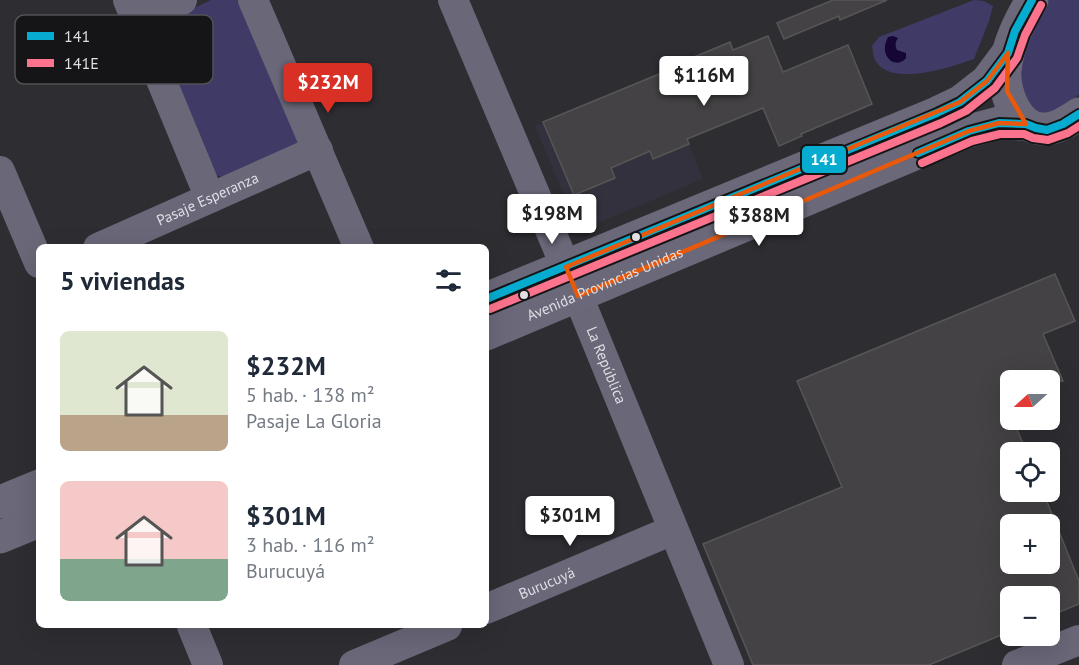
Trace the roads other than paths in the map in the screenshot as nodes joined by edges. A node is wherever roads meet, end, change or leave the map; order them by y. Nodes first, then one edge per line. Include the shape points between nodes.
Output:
1 (182, 0) edge
2 (253, 0) edge
3 (453, 0) edge
4 (1023, 6) edge
5 (132, 10) edge
6 (1008, 53) junction
7 (163, 84) edge
8 (1079, 114) edge
9 (1037, 127) junction
10 (1079, 144) edge
11 (318, 150) junction
12 (0, 171) edge
13 (210, 198) junction
14 (107, 244) edge
15 (357, 244) edge
16 (36, 256) edge
17 (572, 281) junction
18 (489, 298) edge
19 (489, 332) edge
20 (36, 487) edge
21 (0, 502) edge
22 (36, 522) edge
23 (673, 530) junction
24 (0, 537) edge
25 (489, 608) edge
26 (193, 628) edge
27 (442, 628) edge
28 (1071, 650) edge
29 (208, 665) edge
30 (354, 665) edge
31 (729, 665) edge
32 (1017, 665) edge

1 - 5 street
2 - 11 street
3 - 17 street, La República
4 - 6 main road
6 - 9 main road via 1007,91 1014,109
6 - 17 main road, Avenida Provincias Unidas via 987,81 960,102
7 - 13 street
8 - 9 main road via 1063,123
9 - 10 main road
9 - 17 main road, Avenida Provincias Unidas via 999,123 969,131
11 - 13 street, Pasaje Esperanza
11 - 15 street
12 - 16 street
13 - 14 street, Pasaje Esperanza
17 - 18 main road, Avenida Provincias Unidas
17 - 19 main road, Avenida Provincias Unidas
17 - 23 street, La República
20 - 21 main road
22 - 24 main road
23 - 25 street, Burucuyá
23 - 31 street, La República
26 - 29 street
27 - 30 street
28 - 32 street

